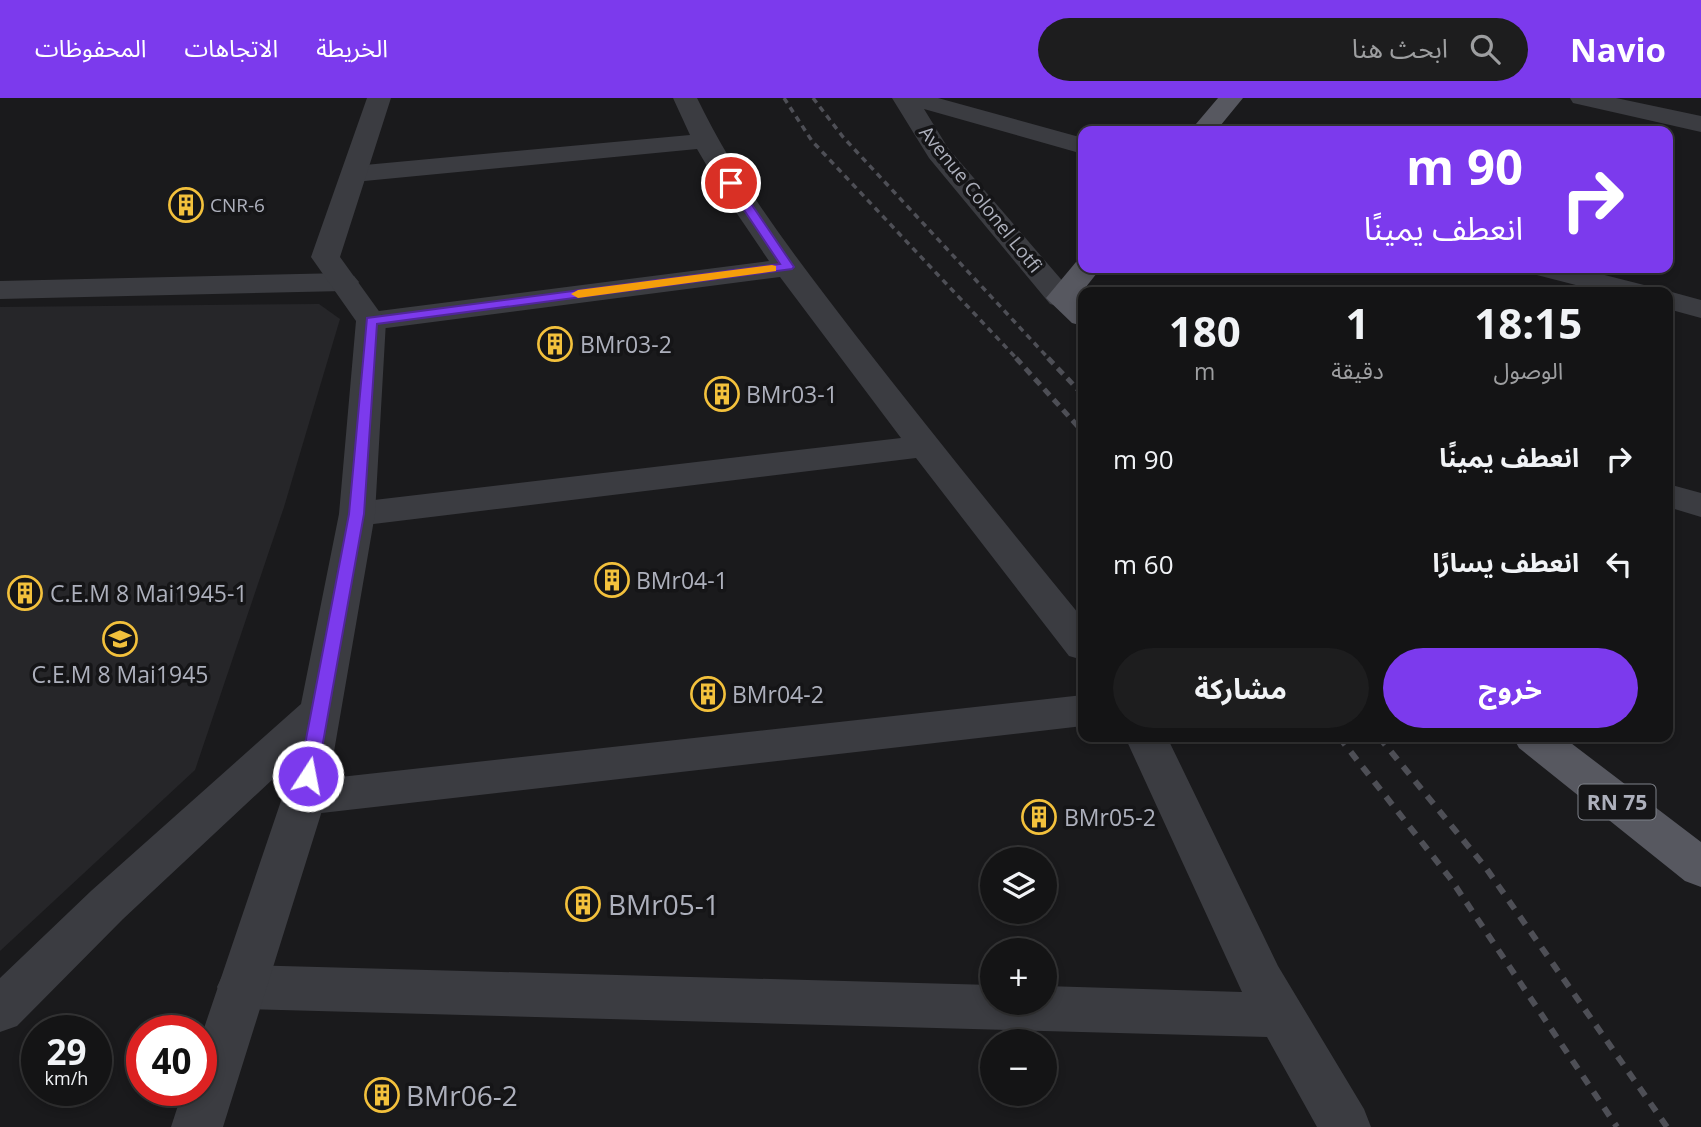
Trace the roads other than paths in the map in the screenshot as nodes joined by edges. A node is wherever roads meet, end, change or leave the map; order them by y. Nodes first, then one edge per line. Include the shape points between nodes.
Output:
1 (379, 98) edge
2 (685, 98) edge
3 (904, 98) edge
4 (910, 98) edge
5 (1231, 98) edge
6 (1582, 98) edge
7 (1685, 120) edge
8 (1207, 126) edge
9 (703, 141) junction
10 (1078, 145) edge
11 (354, 174) junction
12 (788, 267) junction
13 (1567, 273) edge
14 (344, 282) junction
15 (1626, 285) edge
16 (0, 290) edge
17 (1078, 291) edge
18 (1673, 301) edge
19 (1072, 308) edge
20 (1701, 309) edge
21 (371, 321) junction
22 (924, 446) junction
23 (1673, 497) edge
24 (1701, 505) edge
25 (357, 514) junction
26 (1078, 640) edge
27 (321, 710) junction
28 (1078, 711) edge
29 (1148, 742) edge
30 (1540, 742) edge
31 (304, 798) junction
32 (1701, 868) edge
33 (241, 987) junction
34 (0, 1010) edge
35 (1280, 1015) junction
36 (197, 1127) edge
37 (1345, 1127) edge

1 - 11 street
2 - 9 street
3 - 19 street, Avenue Colonel Lotfi via 938,152
4 - 10 street
5 - 8 main road
6 - 7 street
9 - 11 street
9 - 12 street
11 - 14 street via 325,257
12 - 21 street
12 - 22 street
13 - 15 street
14 - 16 street
14 - 21 street
17 - 19 main road
18 - 20 street
21 - 25 street
22 - 25 street
22 - 26 street
23 - 24 street
25 - 27 street
27 - 31 street
27 - 34 street via 107,905
28 - 31 street
29 - 35 street
30 - 32 main road, RN 75
31 - 33 street
33 - 35 street
33 - 36 street
35 - 37 street

